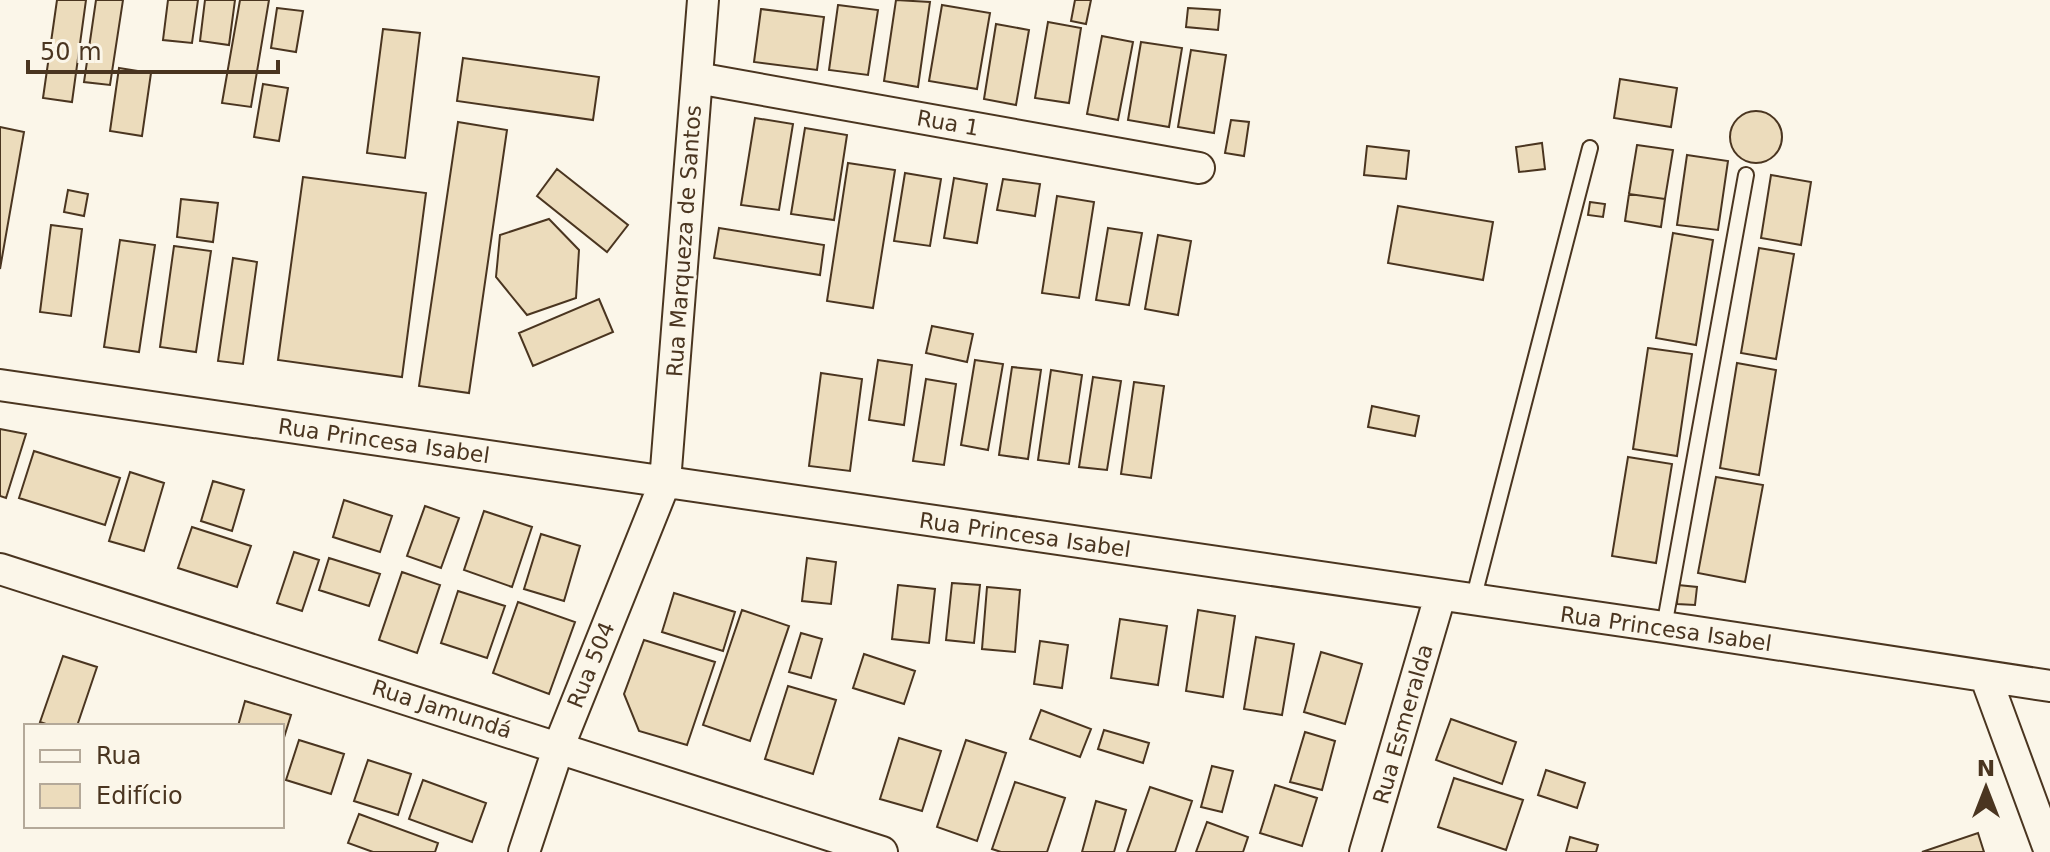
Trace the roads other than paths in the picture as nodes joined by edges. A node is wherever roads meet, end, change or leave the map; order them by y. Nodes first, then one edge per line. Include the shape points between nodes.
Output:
1 (702, 0) edge
2 (697, 78) junction
3 (1590, 148) dead end
4 (1199, 168) dead end
5 (1746, 175) dead end
6 (0, 385) edge
7 (665, 482) junction
8 (0, 569) edge
9 (1440, 596) junction
10 (1473, 601) junction
11 (1664, 627) junction
12 (1986, 678) junction
13 (2050, 686) edge
14 (559, 746) junction
15 (524, 852) edge
16 (882, 852) edge
17 (1365, 852) edge
18 (2050, 852) edge

1 - 2 street, Rua Marqueza de Santos
2 - 4 street, Rua 1
2 - 7 street, Rua Marqueza de Santos
3 - 10 lane
5 - 11 lane
6 - 7 street, Rua Princesa Isabel
7 - 9 street, Rua Princesa Isabel
7 - 14 street, Rua 504
8 - 14 street, Rua Jamundá
9 - 10 street, Rua Princesa Isabel
9 - 17 street, Rua Esmeralda
10 - 11 street, Rua Princesa Isabel
11 - 12 street, Rua Princesa Isabel
12 - 13 street, Rua Princesa Isabel
12 - 18 street
14 - 15 street, Rua 504
14 - 16 street, Rua Jamundá

